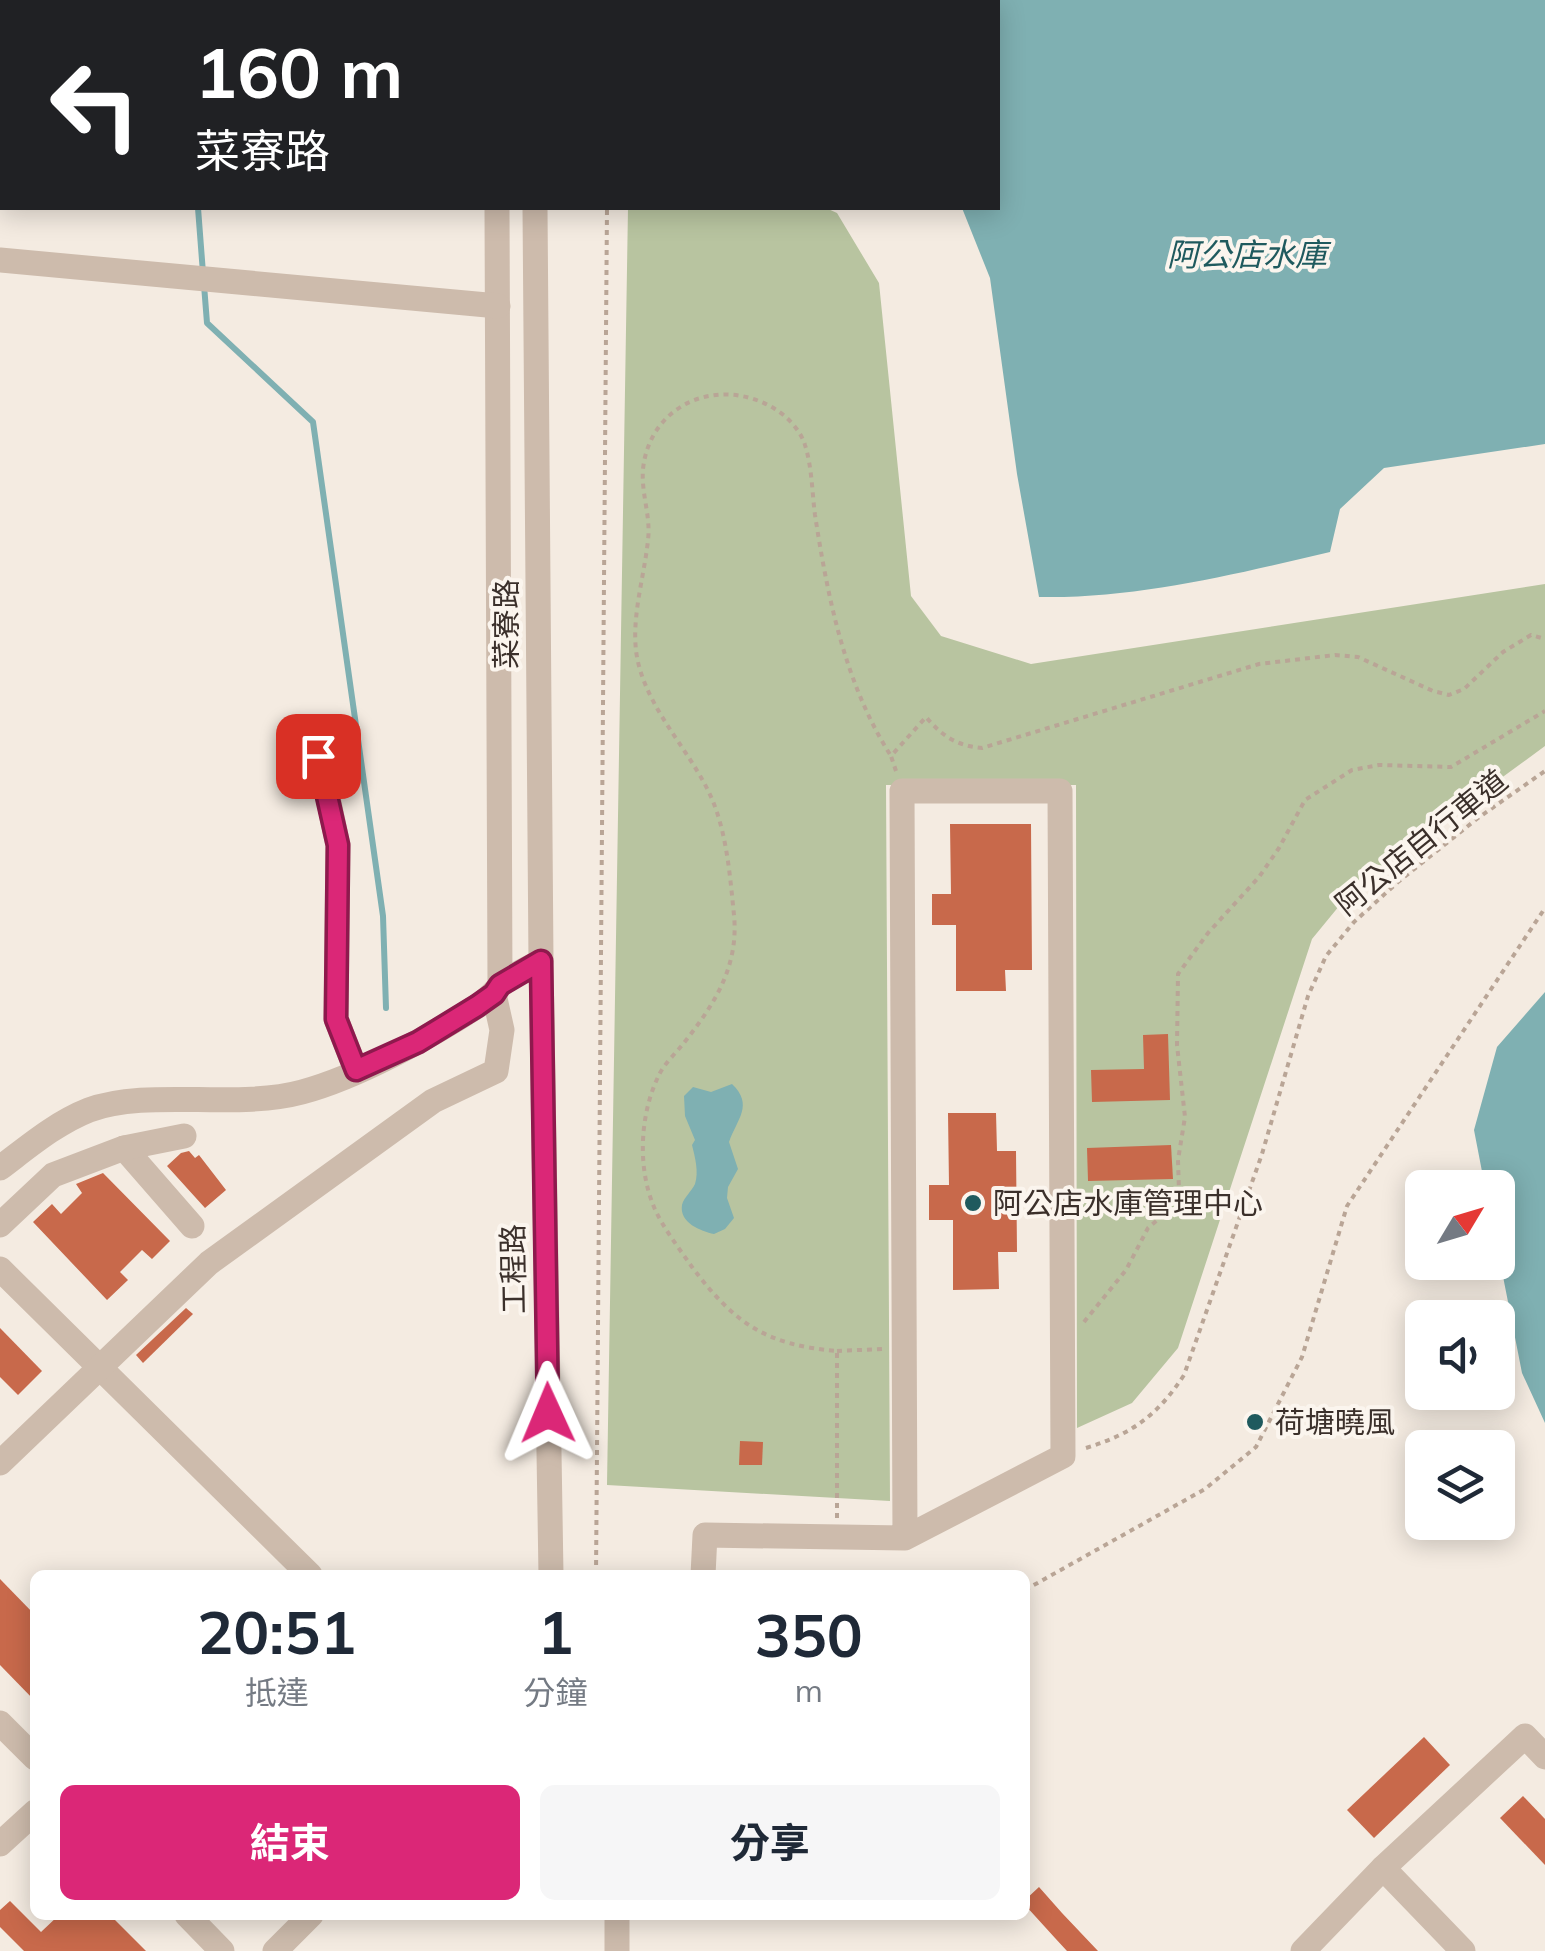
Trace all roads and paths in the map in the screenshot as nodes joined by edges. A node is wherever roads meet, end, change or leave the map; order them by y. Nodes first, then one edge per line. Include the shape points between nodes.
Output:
1 (496, 210) edge
2 (536, 210) edge
3 (607, 210) edge
4 (0, 260) edge
5 (498, 306) junction
6 (1545, 638) edge
7 (1545, 711) edge
8 (318, 756) dead end
9 (891, 756) junction
10 (1545, 771) edge
11 (902, 791) junction
12 (1545, 908) edge
13 (541, 961) junction
14 (491, 995) junction
15 (356, 1070) junction
16 (184, 1136) dead end
17 (124, 1148) junction
18 (0, 1168) edge
19 (0, 1225) edge
20 (192, 1226) dead end
21 (0, 1270) edge
22 (1062, 1340) junction
23 (906, 1349) junction
24 (837, 1350) junction
25 (98, 1365) junction
26 (1063, 1456) junction
27 (0, 1463) edge
28 (837, 1536) junction
29 (906, 1538) junction
30 (296, 1570) edge
31 (551, 1570) edge
32 (596, 1570) edge
33 (704, 1570) edge
34 (1030, 1587) edge
35 (0, 1723) edge
36 (30, 1753) edge
37 (1545, 1757) edge
38 (30, 1817) edge
39 (0, 1844) edge
40 (1383, 1868) junction
41 (192, 1920) edge
42 (306, 1920) edge
43 (617, 1920) edge
44 (222, 1951) edge
45 (275, 1951) edge
46 (617, 1951) edge
47 (1303, 1951) edge
48 (1463, 1951) edge

1 - 5 street
2 - 13 street, 菜寮路
3 - 32 path
4 - 5 street
5 - 14 street
6 - 9 path via 1530,636 1503,652 1449,695 1358,657 1336,655 1260,664 982,748 963,746 926,717
7 - 22 path via 1451,767 1352,770 1304,800 1259,877 1178,974 1185,1117 1173,1208 1148,1228 1101,1304
8 - 15 street via 338,845 336,1019
9 - 11 path
9 - 24 path via 868,720 846,659 804,441 777,410 736,395 712,395 670,414 654,430 643,470 650,526 636,646 654,698 711,797 724,833 735,922 733,961 716,1001 660,1073 646,1110 647,1180 678,1247 733,1313 771,1340
10 - 26 path, 阿公店自行車道 via 1398,882 1326,956 1184,1376 1164,1406 1119,1438
11 - 22 street via 1060,791
11 - 23 street
12 - 34 path via 1347,1206 1302,1356 1256,1448 1205,1489
13 - 14 street
13 - 31 street, 工程路
14 - 15 street via 418,1042
14 - 25 street via 502,1030 496,1071 433,1102 209,1263
15 - 18 street via 301,1092 90,1110
16 - 17 street
17 - 19 street via 52,1175
17 - 20 street
21 - 25 street
22 - 26 street
23 - 24 path
23 - 29 street
24 - 28 path
25 - 27 street
25 - 30 street
26 - 29 street
28 - 29 street
28 - 33 street via 705,1535
35 - 36 street
37 - 40 street via 1525,1736
38 - 39 street
40 - 47 street
40 - 48 street
41 - 44 street
42 - 45 street
43 - 46 street

